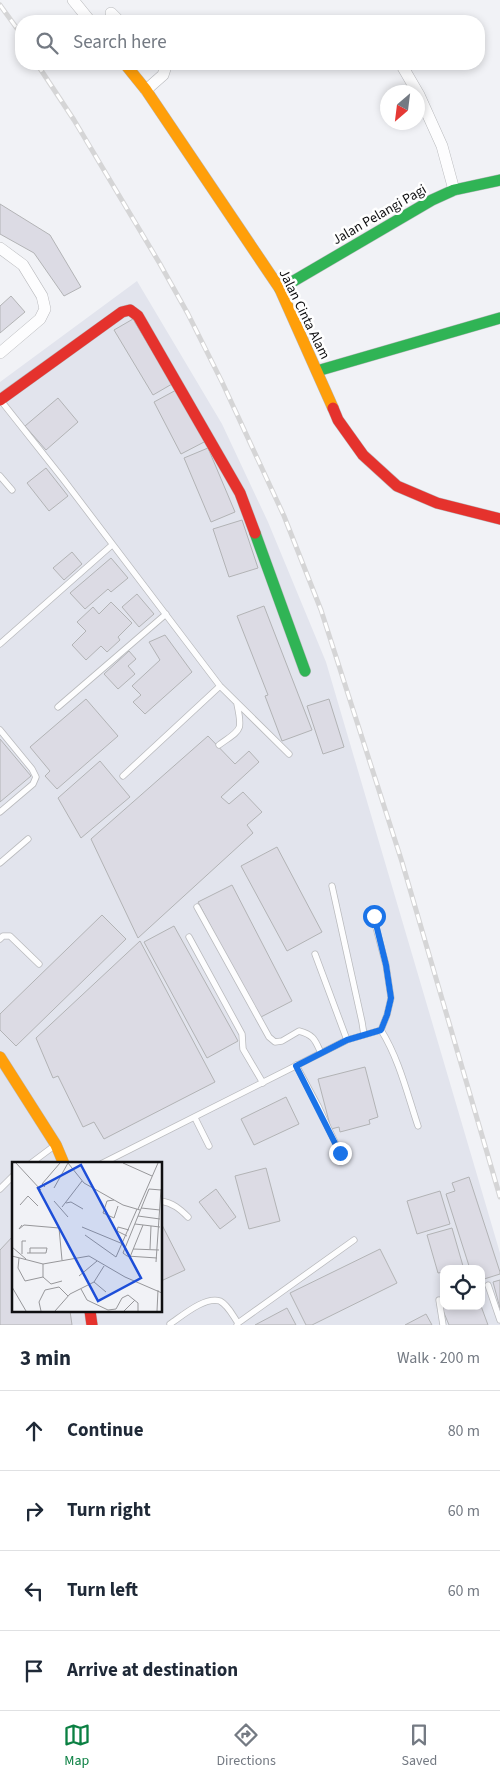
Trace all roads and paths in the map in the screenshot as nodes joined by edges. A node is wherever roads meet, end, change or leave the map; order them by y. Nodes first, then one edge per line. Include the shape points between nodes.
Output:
1 (73, 0) edge
2 (85, 15) edge
3 (130, 70) edge
4 (165, 70) edge
5 (404, 70) edge
6 (146, 90) junction
7 (500, 180) edge
8 (454, 190) junction
9 (0, 248) edge
10 (280, 289) junction
11 (500, 318) edge
12 (0, 353) edge
13 (317, 371) junction
14 (0, 400) edge
15 (0, 476) edge
16 (12, 490) dead end
17 (500, 519) edge
18 (112, 545) junction
19 (166, 614) junction
20 (0, 644) edge
21 (305, 672) dead end
22 (220, 686) junction
23 (237, 704) junction
24 (58, 707) dead end
25 (0, 730) edge
26 (219, 745) dead end
27 (289, 754) dead end
28 (123, 776) dead end
29 (0, 812) edge
30 (28, 840) dead end
31 (0, 863) edge
32 (332, 886) dead end
33 (197, 907) dead end
34 (374, 916) dead end
35 (188, 937) dead end
36 (0, 939) edge
37 (316, 954) dead end
38 (39, 964) dead end
39 (381, 1030) junction
40 (364, 1035) junction
41 (347, 1040) junction
42 (321, 1053) junction
43 (1, 1060) edge
44 (296, 1066) junction
45 (263, 1083) junction
46 (195, 1118) junction
47 (418, 1126) dead end
48 (56, 1145) junction
49 (208, 1146) dead end
50 (340, 1153) dead end
51 (33, 1162) edge
52 (63, 1162) edge
53 (105, 1162) edge
54 (12, 1177) edge
55 (0, 1189) edge
56 (162, 1200) edge
57 (188, 1217) dead end
58 (354, 1240) dead end
59 (488, 1285) dead end
60 (439, 1300) dead end
61 (90, 1312) edge
62 (500, 1320) edge
63 (170, 1324) dead end
64 (237, 1324) edge
65 (92, 1325) edge
66 (444, 1325) edge

1 - 2 street
3 - 6 street, Jalan Cinta Alam
4 - 6 street
5 - 8 street via 442,146
6 - 10 street, Jalan Cinta Alam
7 - 8 street, Jalan Pelangi Pagi
8 - 10 street, Jalan Pelangi Pagi
9 - 12 street via 23,265 42,296 45,309 40,319
10 - 13 street, Jalan Cinta Alam
11 - 13 street
13 - 17 street, Jalan Cinta Alam via 338,420 363,455 397,486 437,503
14 - 18 lane
14 - 21 street via 122,312 130,310 138,316 240,493
15 - 16 lane
18 - 19 lane
18 - 20 lane
19 - 22 lane
19 - 24 lane
22 - 23 lane
22 - 28 lane
23 - 26 lane via 241,726
23 - 27 lane
25 - 29 lane via 36,777 33,784
30 - 31 lane
32 - 40 lane
33 - 42 lane via 269,1037 275,1042 299,1031 310,1034
34 - 39 lane via 391,998
35 - 45 lane via 242,1034 243,1049
36 - 38 lane via 10,936
37 - 41 lane
39 - 40 lane
39 - 47 lane via 398,1065
40 - 41 lane
41 - 42 lane
42 - 44 lane
43 - 48 street
44 - 45 lane
44 - 50 lane
45 - 46 lane
46 - 49 lane
46 - 53 lane
48 - 51 lane
48 - 52 street
54 - 55 lane
56 - 57 lane
58 - 64 lane
59 - 62 lane
60 - 66 lane
61 - 65 street
63 - 64 lane via 210,1301 220,1302 228,1308

